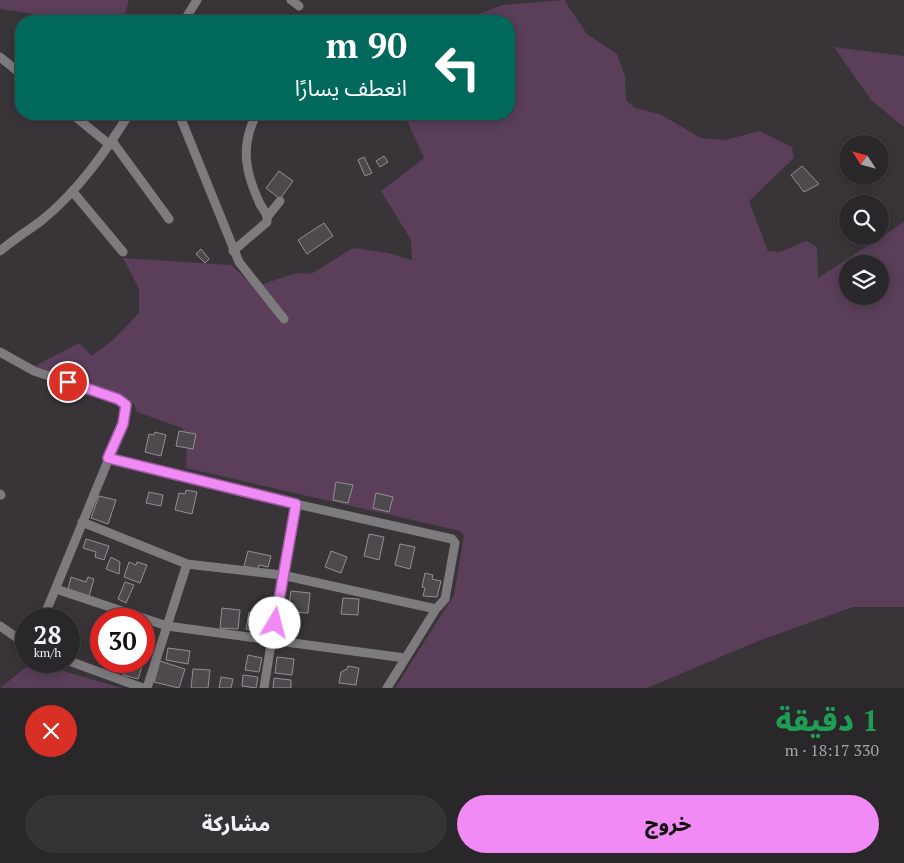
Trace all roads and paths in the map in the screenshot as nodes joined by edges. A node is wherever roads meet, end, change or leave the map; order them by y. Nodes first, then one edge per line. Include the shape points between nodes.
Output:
1 (197, 0) edge
2 (291, 0) edge
3 (299, 6) dead end
4 (188, 15) edge
5 (0, 57) edge
6 (15, 69) edge
7 (80, 120) edge
8 (124, 120) edge
9 (181, 120) edge
10 (254, 120) edge
11 (111, 143) junction
12 (73, 192) junction
13 (280, 201) dead end
14 (268, 216) junction
15 (169, 219) dead end
16 (0, 250) edge
17 (233, 251) junction
18 (123, 252) dead end
19 (284, 319) dead end
20 (0, 352) edge
21 (108, 458) junction
22 (296, 504) junction
23 (82, 522) junction
24 (187, 564) junction
25 (282, 576) junction
26 (56, 588) junction
27 (48, 608) edge
28 (436, 609) junction
29 (0, 626) edge
30 (167, 626) junction
31 (15, 636) edge
32 (272, 639) junction
33 (405, 658) junction
34 (80, 665) edge
35 (143, 688) edge
36 (147, 688) edge
37 (264, 688) edge
38 (388, 688) edge

1 - 4 street
2 - 3 street
5 - 6 street
7 - 11 street
8 - 11 street
9 - 17 street
10 - 14 street via 245,145 246,162
11 - 12 street
11 - 15 street
12 - 16 street via 41,221
12 - 18 street
13 - 14 street
14 - 17 street via 267,222
17 - 19 street
20 - 21 street via 34,371 123,402 126,405 123,424
21 - 22 street
21 - 23 street
22 - 25 street
22 - 28 street via 452,539 455,543 449,584 445,599
23 - 24 street
23 - 26 street
24 - 25 street
24 - 30 street
25 - 28 street
25 - 32 street
26 - 27 street
26 - 30 street
28 - 33 street
29 - 31 street
30 - 32 street
30 - 36 street
32 - 33 street
32 - 37 street
33 - 38 street
34 - 35 street

